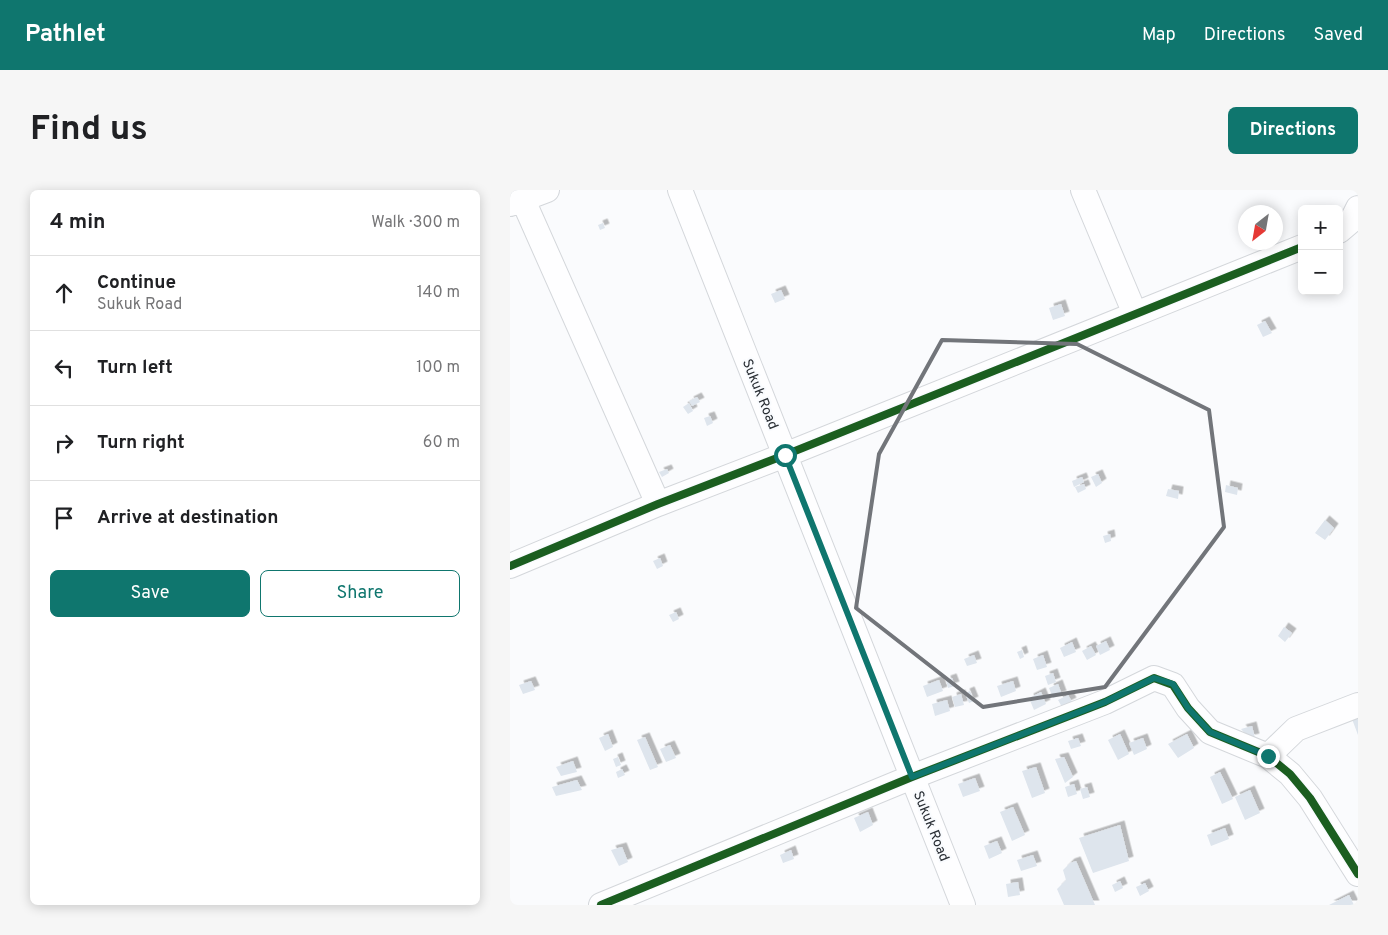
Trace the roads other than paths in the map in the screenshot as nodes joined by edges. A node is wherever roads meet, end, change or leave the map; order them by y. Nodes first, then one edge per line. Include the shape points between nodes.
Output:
1 (547, 190) edge
2 (680, 190) edge
3 (1083, 190) edge
4 (1353, 190) edge
5 (516, 202) edge
6 (1358, 207) edge
7 (1343, 228) edge
8 (1298, 249) edge
9 (1134, 314) junction
10 (785, 455) junction
11 (658, 504) junction
12 (510, 566) edge
13 (1358, 705) edge
14 (1268, 756) junction
15 (912, 777) junction
16 (1358, 874) edge
17 (601, 905) edge
18 (963, 905) edge

1 - 5 street
2 - 10 street, Sukuk Road
3 - 9 street
4 - 6 street
5 - 11 street
6 - 7 street via 1352,220
8 - 9 street
9 - 10 street
10 - 11 street
10 - 15 street, Sukuk Road
11 - 12 street
13 - 14 street via 1296,729
14 - 15 street via 1210,732 1188,708 1173,684 1154,678 1105,702
14 - 16 street via 1290,774 1310,798
15 - 17 street
15 - 18 street, Sukuk Road

